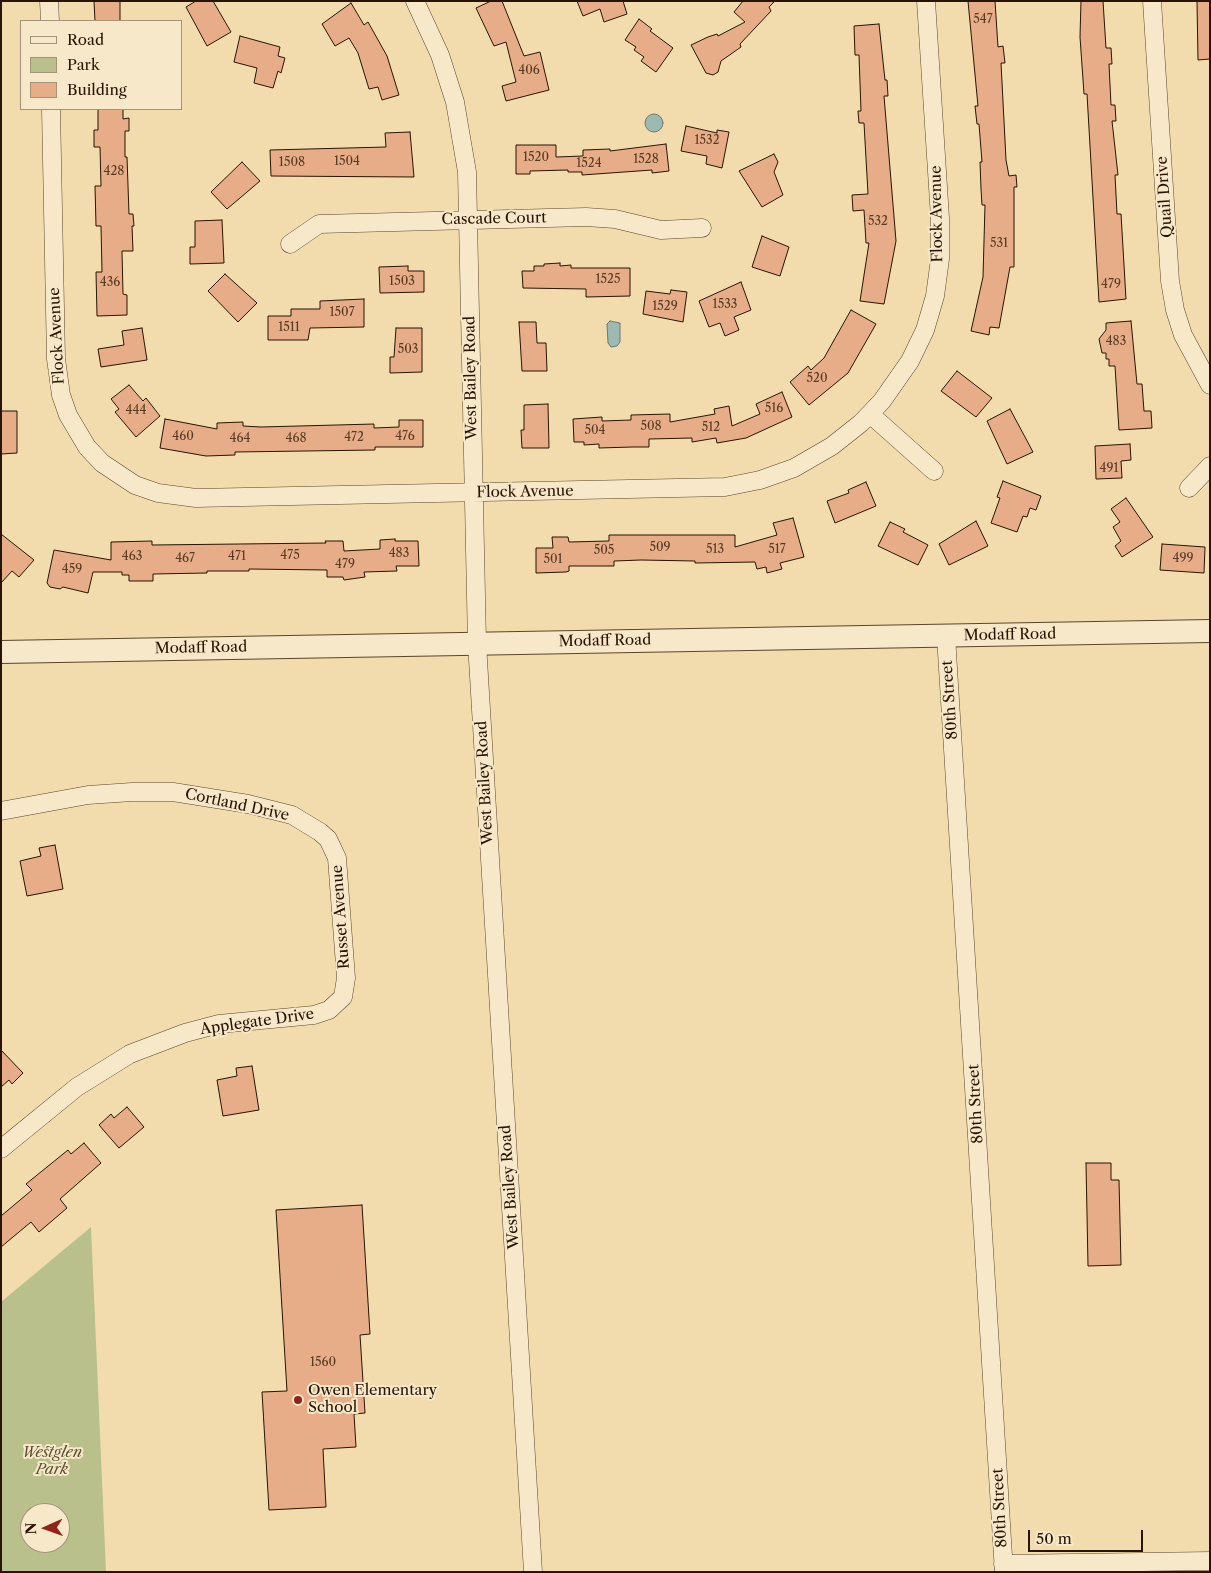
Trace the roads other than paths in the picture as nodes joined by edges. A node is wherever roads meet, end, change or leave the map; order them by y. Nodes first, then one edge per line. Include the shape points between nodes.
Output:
1 (49, 1) edge
2 (415, 1) edge
3 (926, 1) edge
4 (1152, 1) edge
5 (50, 20) edge
6 (51, 110) edge
7 (469, 220) junction
8 (702, 228) dead end
9 (290, 244) dead end
10 (1210, 385) edge
11 (870, 414) junction
12 (1210, 466) edge
13 (934, 471) dead end
14 (1189, 488) dead end
15 (474, 493) junction
16 (1210, 631) edge
17 (946, 636) junction
18 (477, 643) junction
19 (1, 652) edge
20 (1, 811) edge
21 (320, 832) joint
22 (337, 1005) joint
23 (1, 1149) edge
24 (1210, 1560) edge
25 (1004, 1568) edge
26 (534, 1572) edge

1 - 5 street
2 - 7 street, West Bailey Road via 440,55 455,102 465,153
3 - 11 street, Flock Avenue via 940,218 940,259 935,296 924,330 897,383
4 - 10 street, Quail Drive via 1170,281 1183,336
6 - 15 street, Flock Avenue via 58,380 68,414 79,435 102,463 135,485 182,497
7 - 8 street, Cascade Court via 600,218 661,230
7 - 9 street, Cascade Court via 319,224
7 - 15 street, West Bailey Road
11 - 13 street
11 - 15 street, Flock Avenue via 832,446 794,468 751,482 684,488
12 - 14 street
15 - 18 street, West Bailey Road
16 - 17 street, Modaff Road
17 - 18 street, Modaff Road
17 - 25 street, 80th Street
18 - 19 street, Modaff Road
18 - 26 street, West Bailey Road
20 - 21 street, Cortland Drive via 88,795 173,792 239,802 292,815
21 - 22 street, Russet Avenue via 332,847 339,867 346,988
22 - 23 street, Applegate Drive via 314,1015 219,1024 140,1050 95,1074
24 - 25 street

